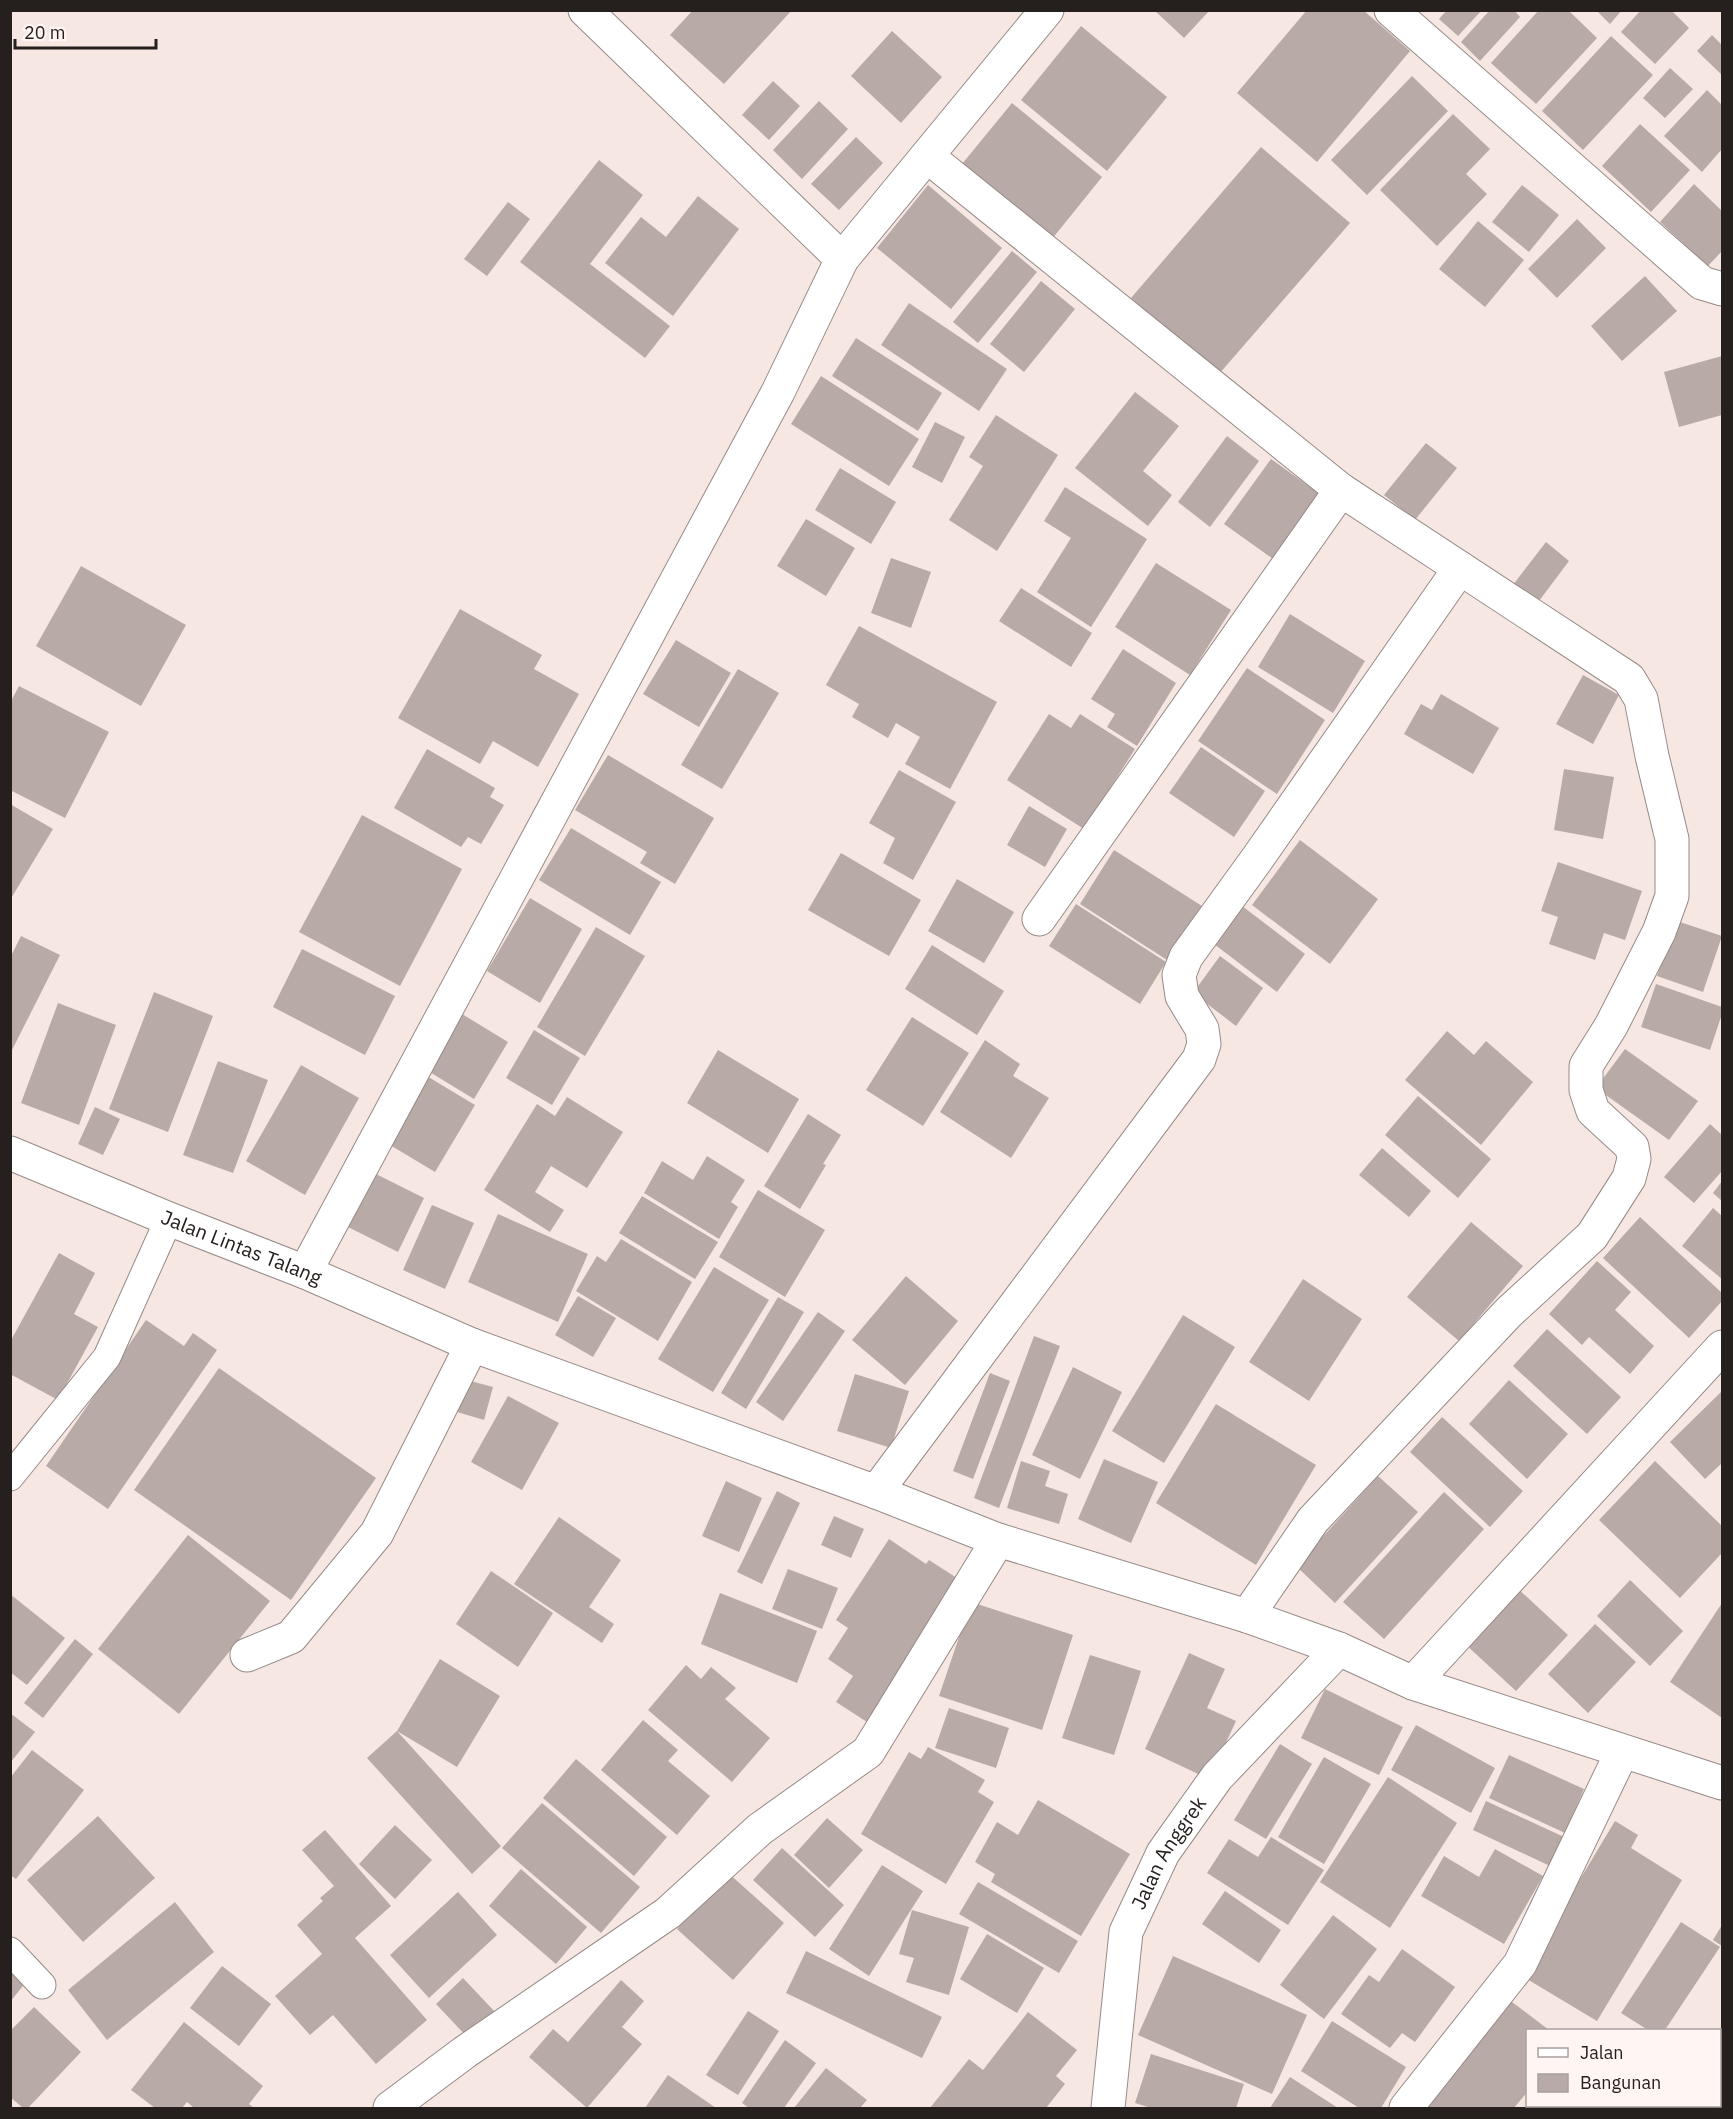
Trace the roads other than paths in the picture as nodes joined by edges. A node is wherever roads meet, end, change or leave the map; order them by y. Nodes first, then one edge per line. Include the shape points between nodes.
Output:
1 (585, 10) edge
2 (1047, 10) edge
3 (1391, 10) edge
4 (927, 156) junction
5 (842, 259) junction
6 (1722, 290) edge
7 (1341, 490) junction
8 (1460, 568) junction
9 (1039, 919) dead end
10 (10, 1153) edge
11 (169, 1219) junction
12 (305, 1272) junction
13 (472, 1344) junction
14 (1722, 1347) edge
15 (10, 1477) edge
16 (876, 1492) junction
17 (998, 1540) junction
18 (1246, 1616) junction
19 (1339, 1648) junction
20 (247, 1655) dead end
21 (1413, 1683) junction
22 (1622, 1752) junction
23 (1722, 1784) edge
24 (10, 1951) edge
25 (42, 1985) dead end
26 (390, 2109) edge
27 (1108, 2109) edge
28 (1406, 2109) edge

1 - 5 street
2 - 4 street
3 - 6 street via 1702,283
4 - 5 street
4 - 7 street
5 - 12 street via 778,392
7 - 8 street
7 - 9 street
8 - 16 street via 1186,957 1179,975 1182,996 1202,1029 1204,1044 1199,1059
8 - 18 street via 1629,679 1641,699 1672,839 1672,896 1659,932 1586,1066 1586,1090 1593,1111 1632,1147 1633,1169 1592,1236 1509,1312 1313,1520
10 - 11 street, Jalan Lintas Talang
11 - 12 street, Jalan Lintas Talang
11 - 15 lane via 107,1357
12 - 13 street, Jalan Lintas Talang
13 - 16 street, Jalan Lintas Talang
13 - 20 street via 377,1533 291,1637
14 - 21 street
16 - 17 street, Jalan Lintas Talang
17 - 18 street, Jalan Lintas Talang
17 - 26 street via 868,1752 760,1829 668,1913 465,2052
18 - 19 street, Jalan Lintas Talang
19 - 21 street, Jalan Lintas Talang
19 - 27 street, Jalan Anggrek via 1217,1776 1163,1853 1126,1932
21 - 22 street, Jalan Lintas Talang
22 - 23 street, Jalan Lintas Talang
22 - 28 street via 1520,1964
24 - 25 lane

